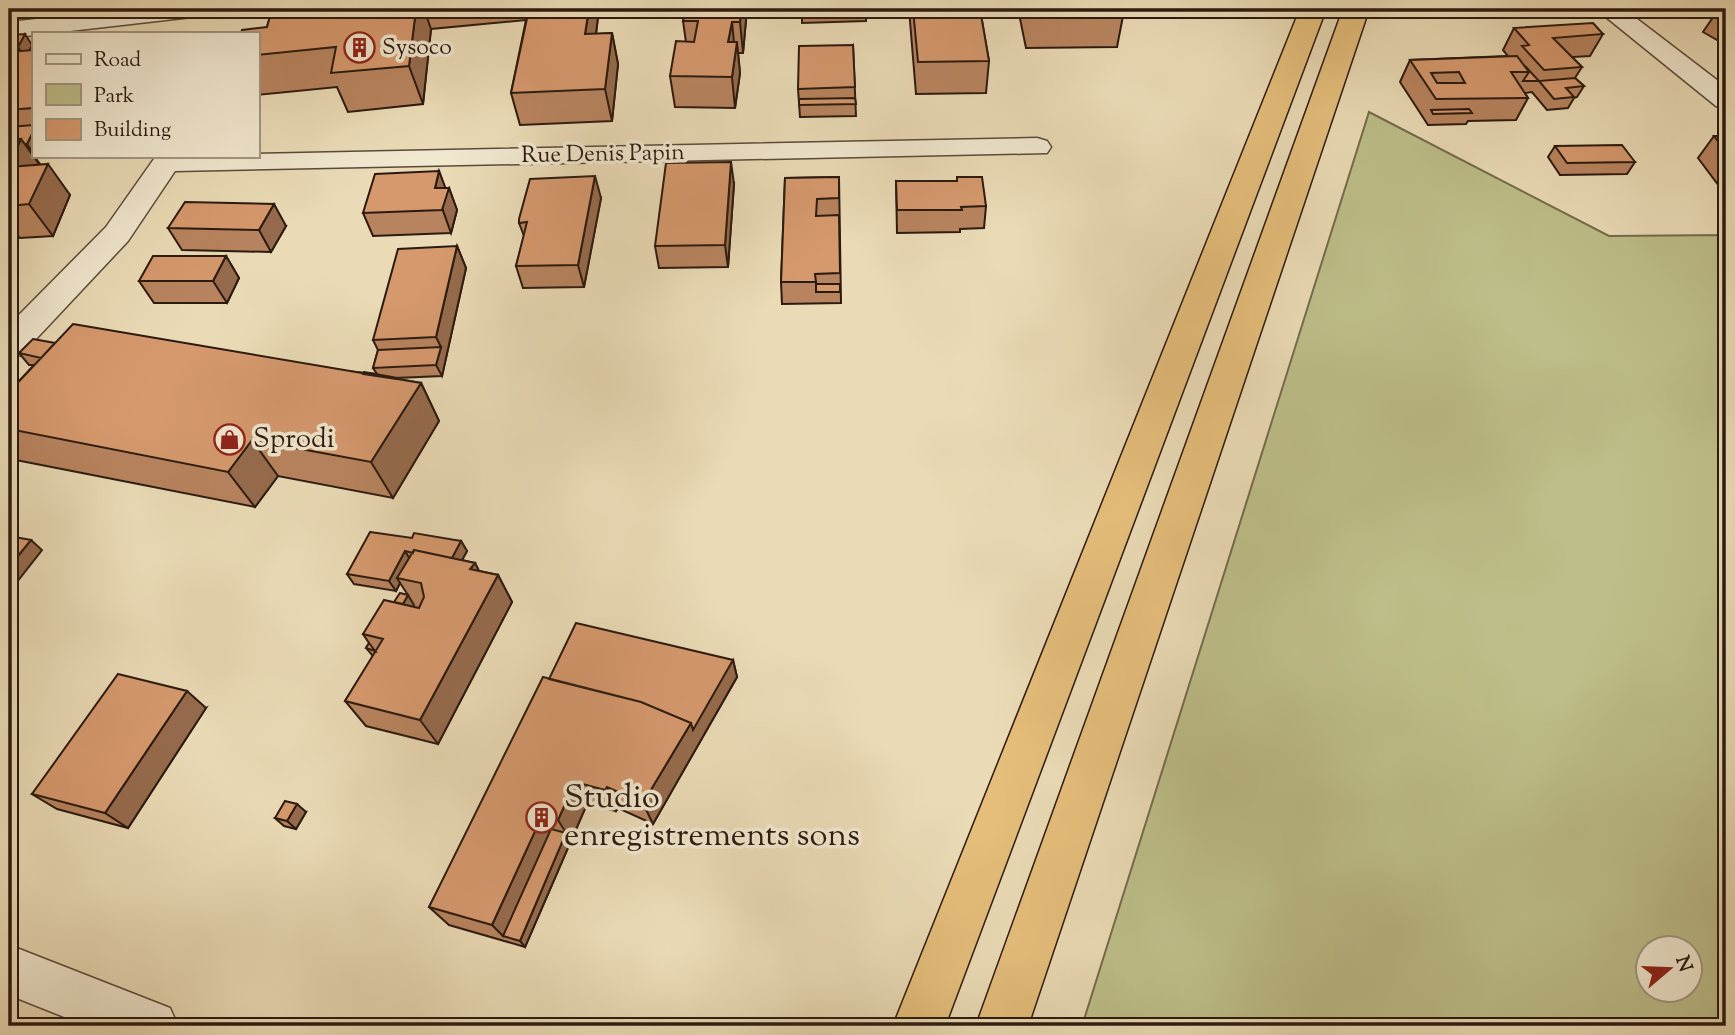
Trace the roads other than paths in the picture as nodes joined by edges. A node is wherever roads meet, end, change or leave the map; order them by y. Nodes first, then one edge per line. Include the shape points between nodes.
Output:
1 (192, 9) edge
2 (212, 9) edge
3 (1313, 9) edge
4 (1356, 9) edge
5 (1608, 9) edge
6 (9, 30) edge
7 (205, 32) edge
8 (1726, 100) edge
9 (1037, 147) dead end
10 (241, 158) edge
11 (259, 158) edge
12 (169, 159) edge
13 (9, 346) edge
14 (9, 970) edge
15 (152, 1026) edge
16 (919, 1026) edge
17 (1002, 1026) edge

1 - 6 street
2 - 7 street
3 - 16 highway
4 - 17 highway
5 - 8 street
9 - 11 street, Rue Denis Papin
10 - 12 street, Rue Denis Papin
12 - 13 street via 117,234
14 - 15 street

